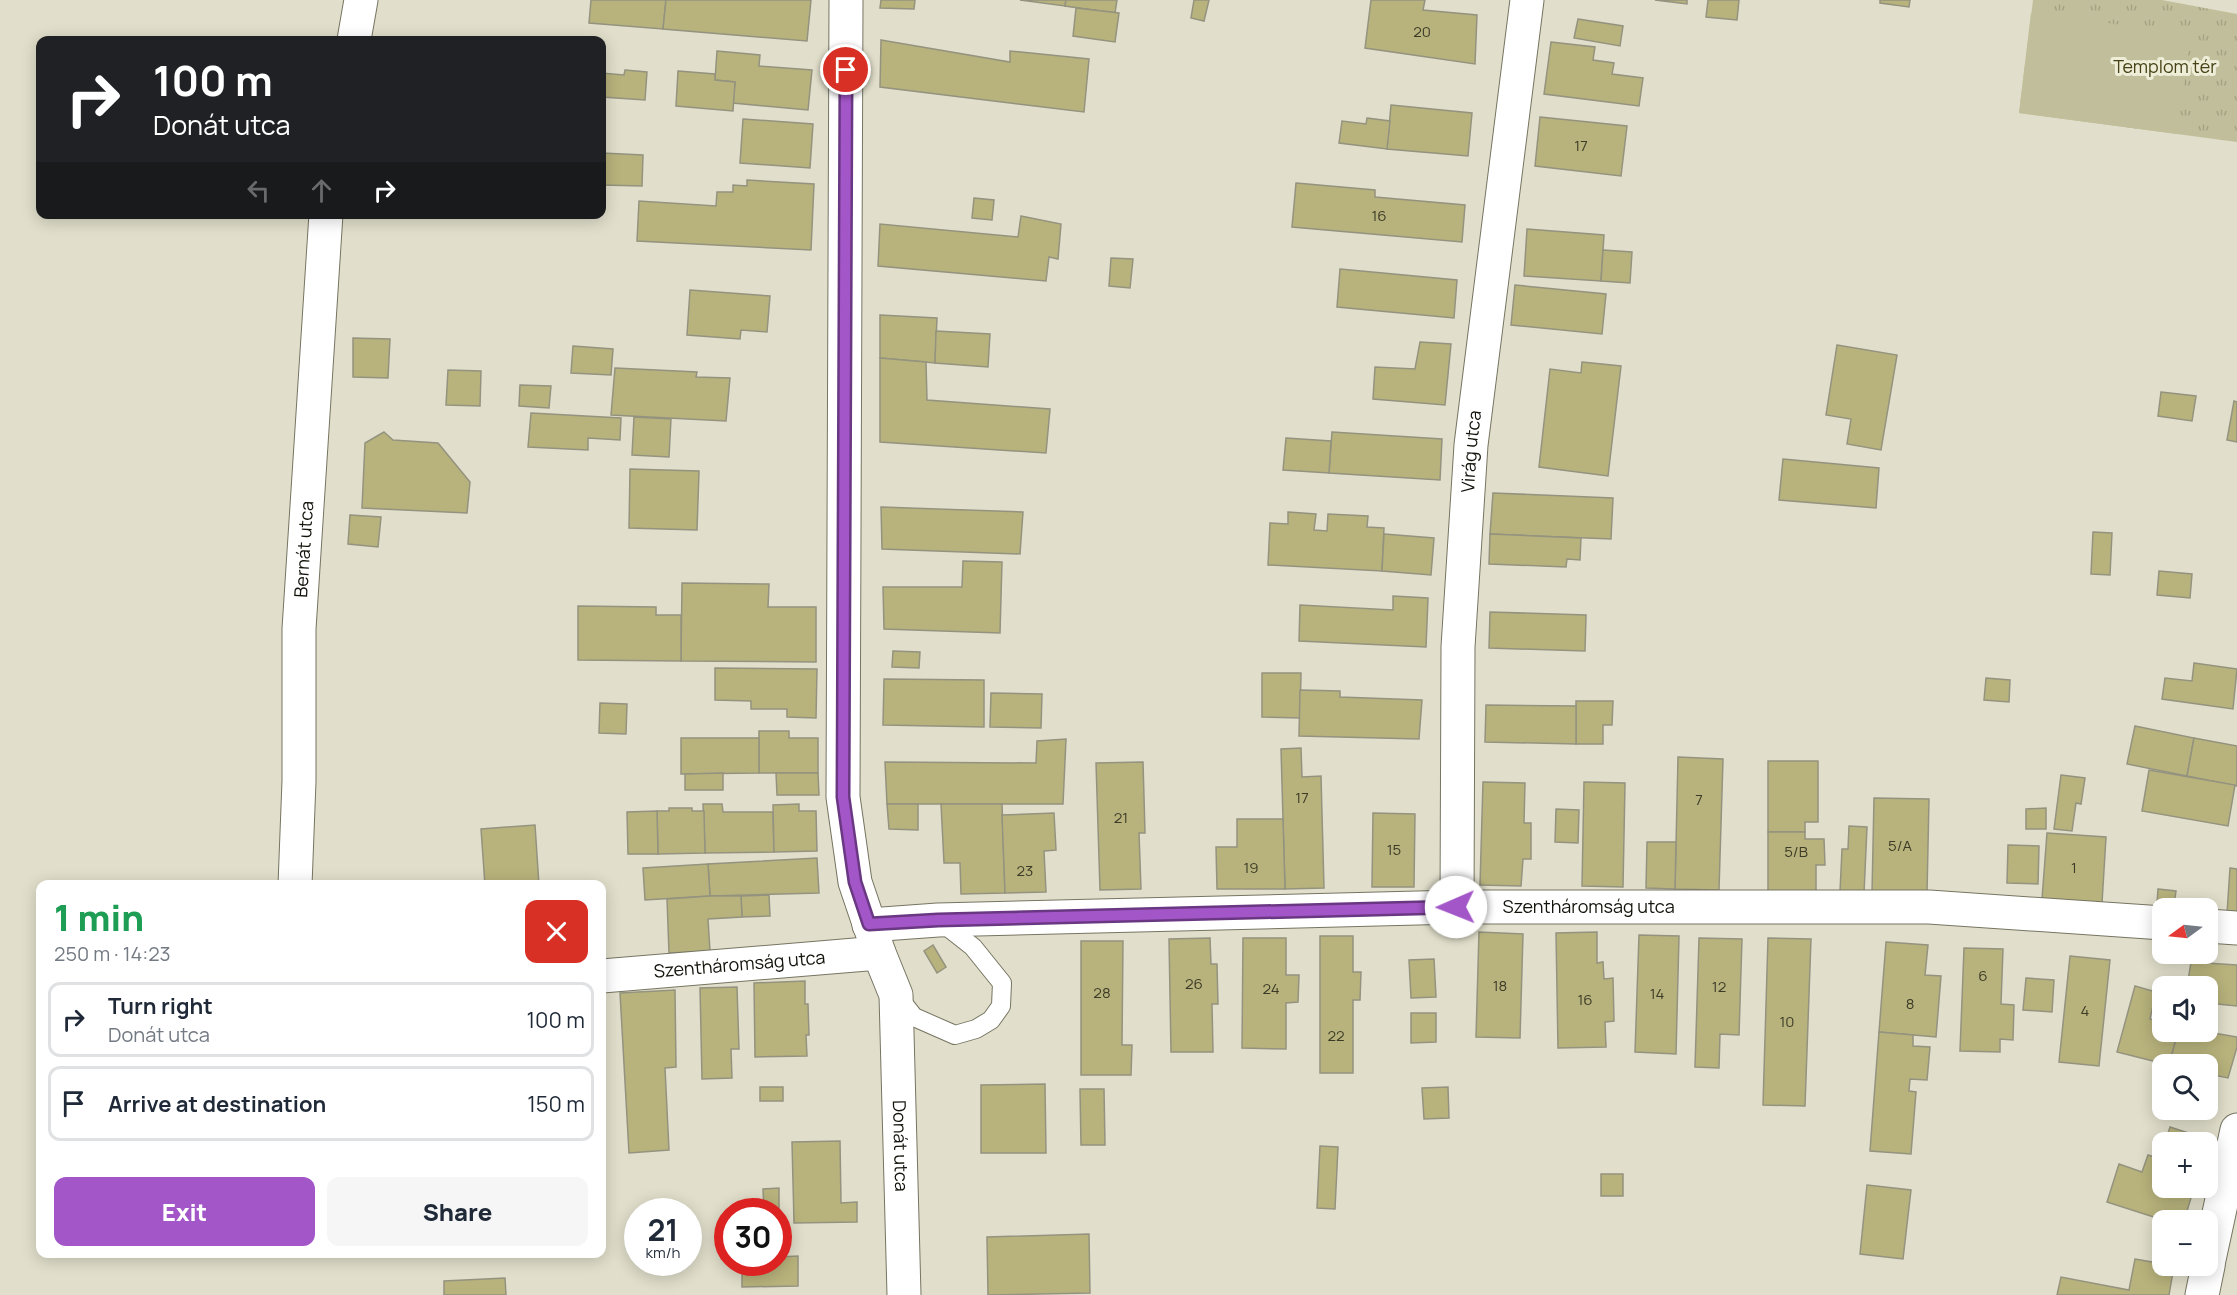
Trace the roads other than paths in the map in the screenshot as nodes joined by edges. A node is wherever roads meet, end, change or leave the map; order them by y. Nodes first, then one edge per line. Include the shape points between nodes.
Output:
1 (361, 0) edge
2 (846, 0) edge
3 (1527, 0) edge
4 (355, 36) edge
5 (326, 219) edge
6 (295, 880) edge
7 (1456, 907) junction
8 (938, 920) junction
9 (2152, 922) edge
10 (2218, 927) edge
11 (2237, 928) edge
12 (874, 939) junction
13 (606, 975) edge
14 (896, 995) junction
15 (2237, 1130) edge
16 (2218, 1218) edge
17 (2206, 1276) edge
18 (904, 1295) edge
19 (2202, 1295) edge

1 - 4 street
2 - 12 street via 843,797 855,882
3 - 7 street, Virág utca via 1472,445 1458,647
5 - 6 street, Bernát utca via 299,629
7 - 8 street, Szentháromság utca
7 - 9 street, Szentháromság utca via 1929,907
8 - 12 street, Szentháromság utca
8 - 14 lane via 973,947 1002,983 1001,1006 991,1020 955,1035 914,1017
10 - 11 street
12 - 13 street, Szentháromság utca
12 - 14 street
14 - 18 street, Donát utca
15 - 16 street
17 - 19 street

